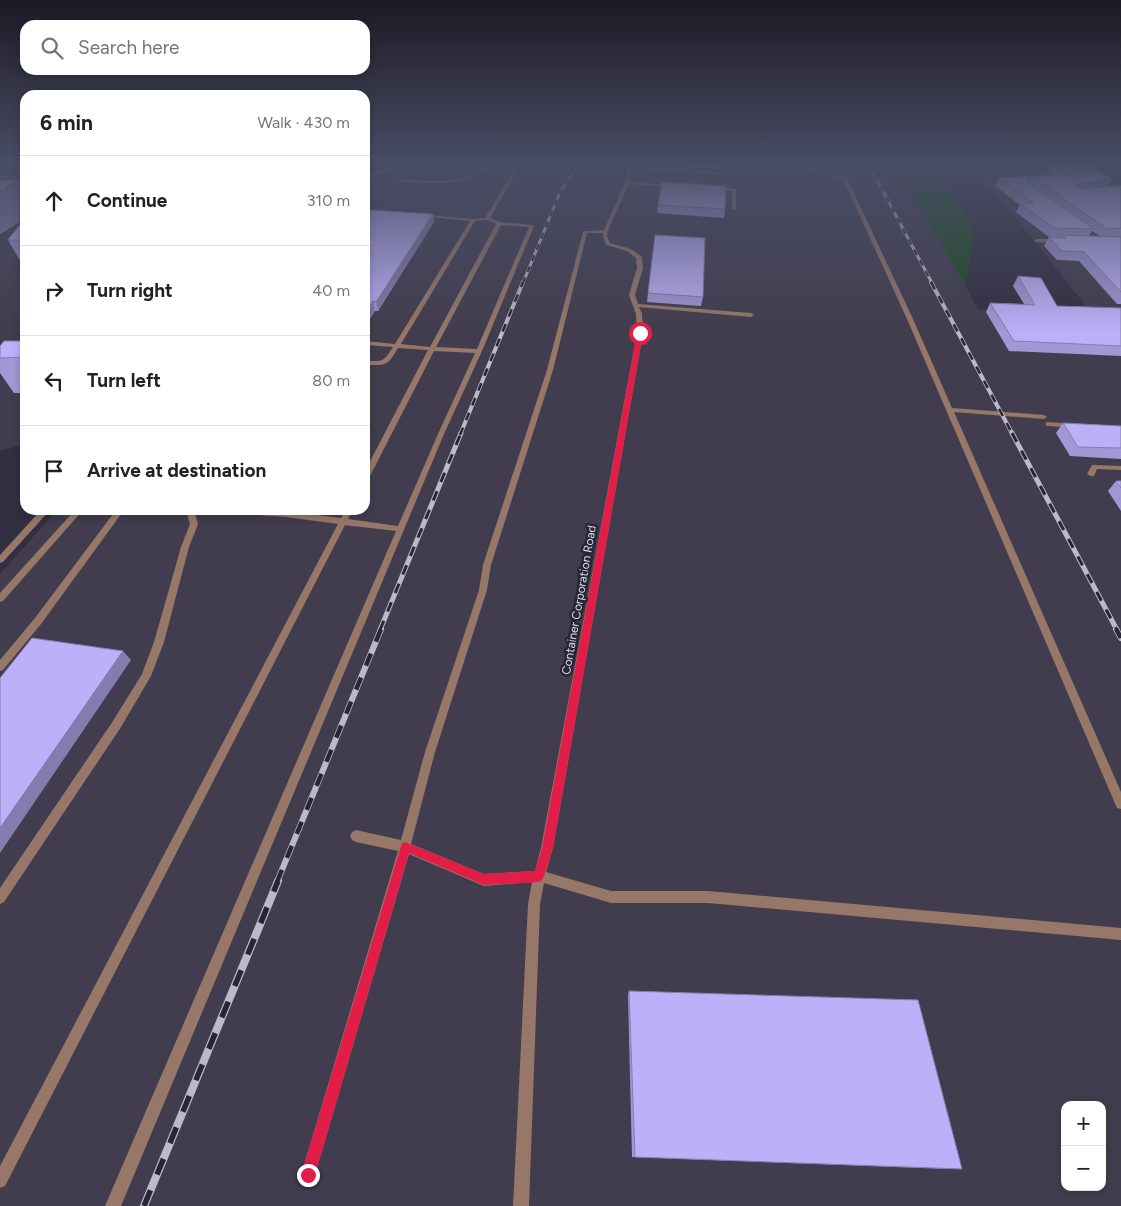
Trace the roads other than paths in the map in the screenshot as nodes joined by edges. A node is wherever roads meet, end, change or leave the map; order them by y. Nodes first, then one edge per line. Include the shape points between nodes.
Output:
1 (472, 221) edge
2 (494, 221) edge
3 (610, 221) edge
4 (865, 221) edge
5 (499, 223) junction
6 (606, 231) junction
7 (1037, 241) dead end
8 (1064, 241) edge
9 (636, 305) junction
10 (751, 315) dead end
11 (370, 343) edge
12 (397, 346) junction
13 (432, 349) junction
14 (479, 351) junction
15 (370, 363) edge
16 (950, 410) junction
17 (1046, 420) joint
18 (1085, 426) edge
19 (370, 468) edge
20 (1121, 468) edge
21 (1090, 474) dead end
22 (41, 515) edge
23 (75, 515) edge
24 (116, 515) edge
25 (191, 515) edge
26 (291, 515) edge
27 (346, 515) edge
28 (343, 522) junction
29 (401, 529) junction
30 (0, 560) edge
31 (0, 599) edge
32 (0, 667) edge
33 (1121, 804) edge
34 (356, 836) dead end
35 (405, 847) junction
36 (539, 876) junction
37 (0, 898) edge
38 (1121, 934) edge
39 (308, 1175) dead end
40 (0, 1181) edge
41 (113, 1206) edge
42 (521, 1206) edge

1 - 12 lane
2 - 5 lane
3 - 6 lane
4 - 16 lane
5 - 13 lane
5 - 14 lane via 532,226
6 - 9 lane, Container Corporation Road via 608,244 629,250 639,257 640,268 632,295
6 - 35 lane via 585,232 550,370 430,752
7 - 8 street
9 - 10 lane
9 - 36 lane, Container Corporation Road via 640,333 547,848
11 - 12 lane
12 - 13 lane
12 - 15 lane via 383,364
13 - 14 lane
13 - 19 lane
14 - 29 lane
16 - 17 lane
16 - 33 lane
17 - 18 street
20 - 21 lane via 1095,467
22 - 30 lane
23 - 31 lane
24 - 32 lane
25 - 37 lane via 194,524 146,676
26 - 28 lane
27 - 28 lane
28 - 29 lane
28 - 40 lane
29 - 41 lane
34 - 35 lane
35 - 36 lane via 484,880
35 - 39 lane
36 - 38 lane via 610,897 708,897
36 - 42 lane via 534,904

